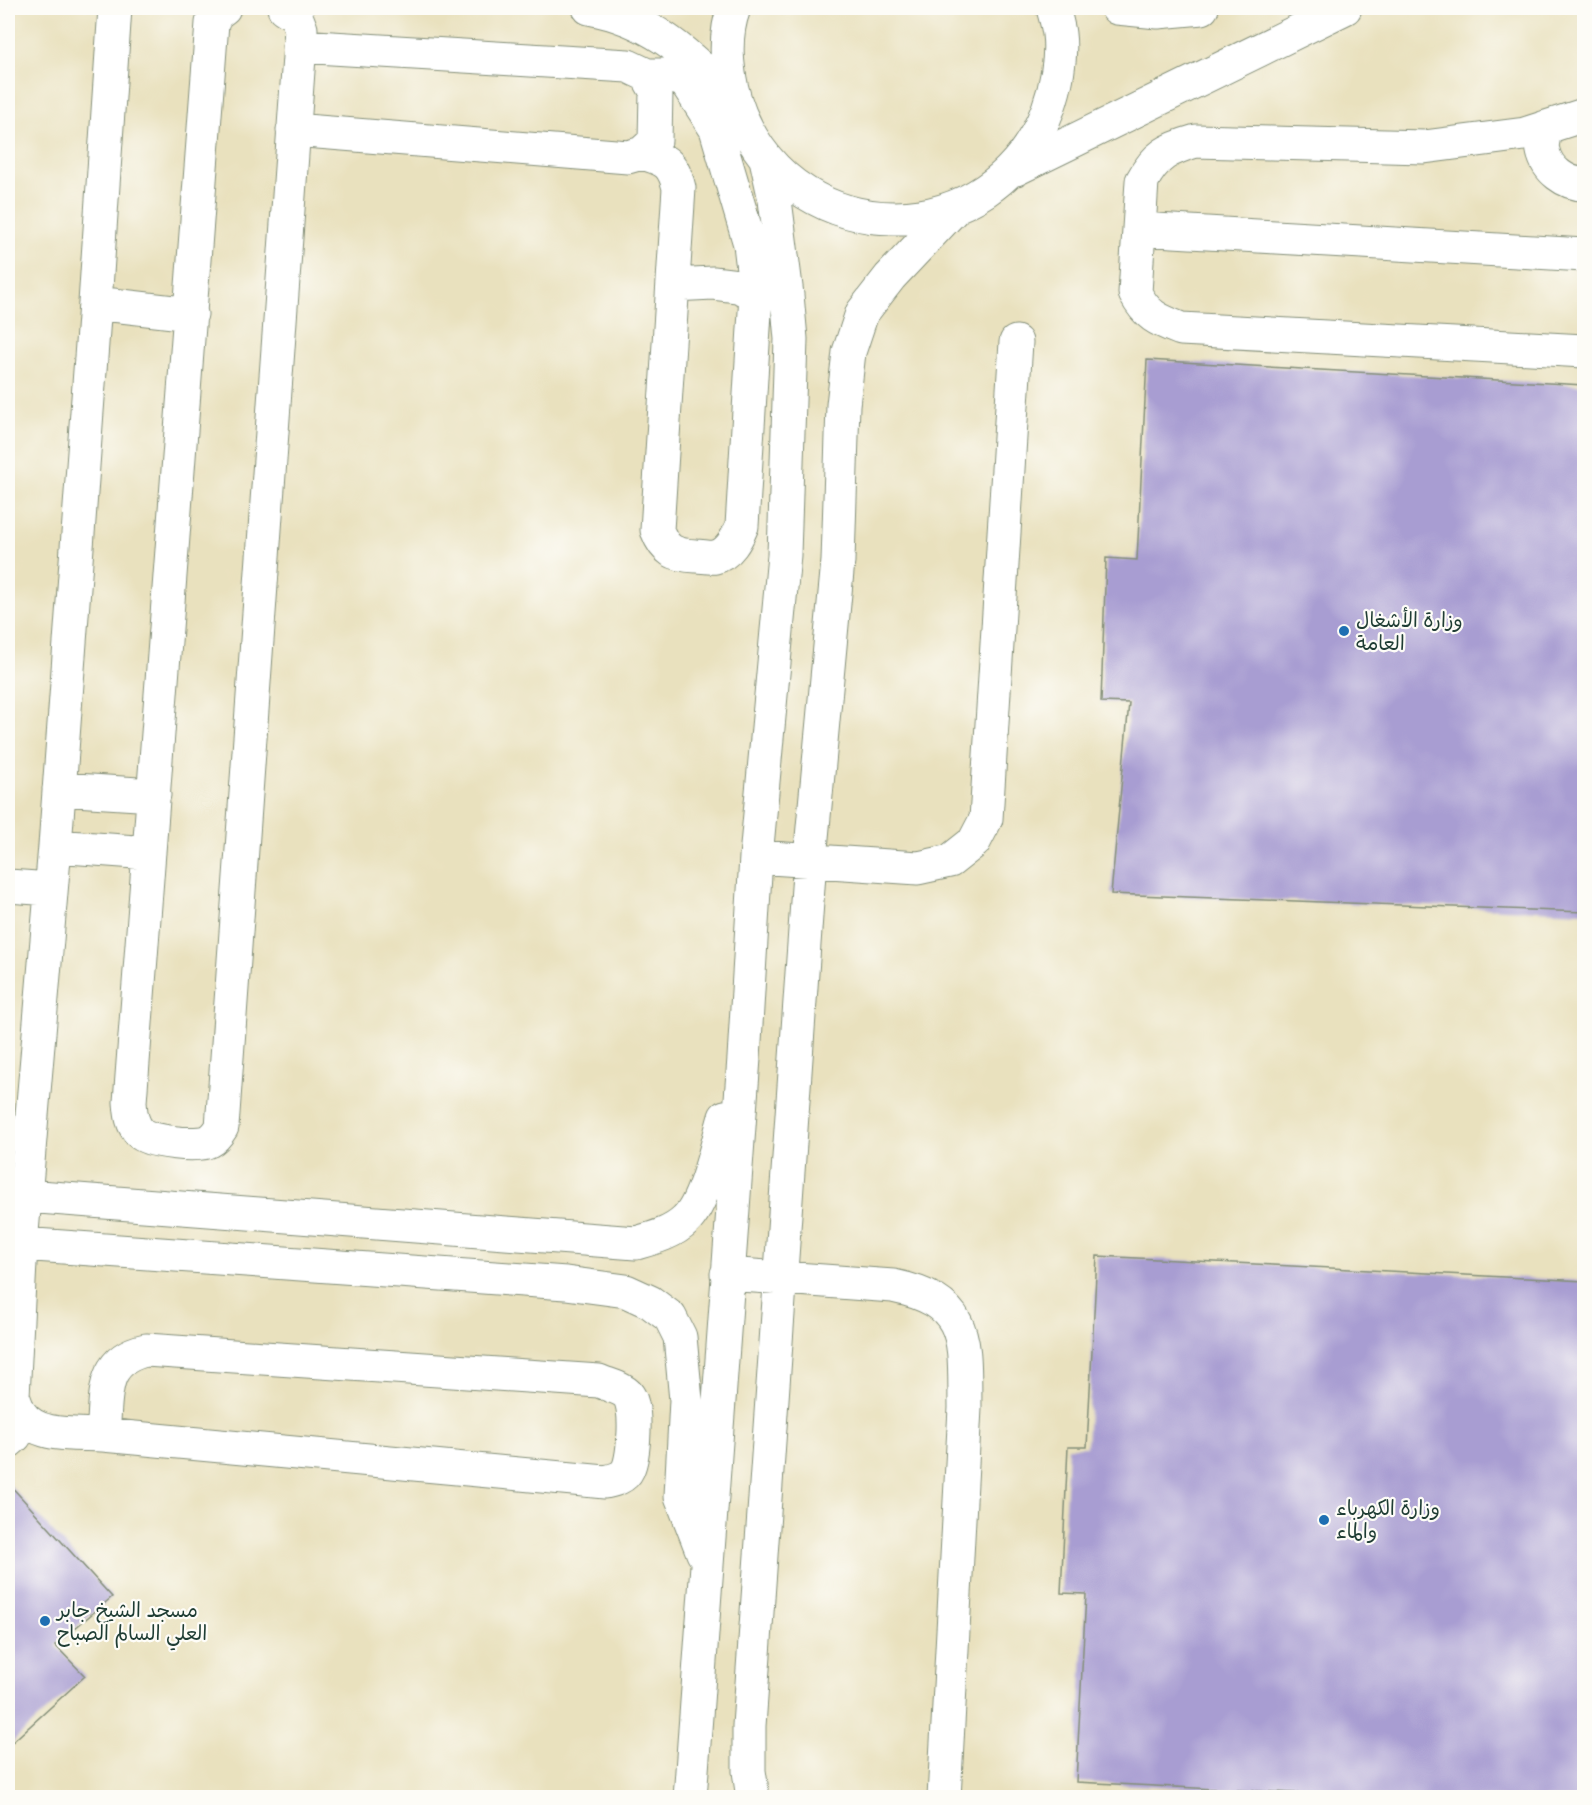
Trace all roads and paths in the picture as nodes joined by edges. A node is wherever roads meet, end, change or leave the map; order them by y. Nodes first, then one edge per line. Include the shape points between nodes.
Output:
1 (115, 8) edge
2 (224, 8) edge
3 (284, 8) edge
4 (589, 8) edge
5 (734, 8) edge
6 (1053, 8) edge
7 (1117, 8) edge
8 (1202, 8) edge
9 (1345, 8) edge
10 (299, 46) junction
11 (647, 75) junction
12 (734, 100) junction
13 (1584, 115) edge
14 (1546, 128) junction
15 (293, 130) junction
16 (642, 153) junction
17 (766, 159) junction
18 (1009, 172) junction
19 (1584, 184) edge
20 (957, 206) junction
21 (1139, 228) junction
22 (1584, 255) edge
23 (673, 285) junction
24 (756, 295) junction
25 (95, 303) junction
26 (191, 314) junction
27 (1016, 342) dead end
28 (1584, 351) edge
29 (59, 789) junction
30 (154, 795) junction
31 (55, 846) junction
32 (149, 853) junction
33 (756, 857) junction
34 (810, 860) junction
35 (8, 886) edge
36 (51, 890) junction
37 (744, 1058) junction
38 (26, 1196) junction
39 (21, 1244) junction
40 (727, 1274) junction
41 (780, 1278) junction
42 (16, 1430) edge
43 (104, 1435) junction
44 (707, 1563) junction
45 (690, 1797) edge
46 (753, 1797) edge
47 (944, 1797) edge

1 - 25 street
2 - 26 street via 212,23
3 - 10 street via 296,16 301,29
4 - 12 street via 638,22 671,41
5 - 12 street via 727,58
6 - 18 street via 1059,35 1057,85 1040,132
7 - 8 street via 1158,12
9 - 18 street
10 - 11 street via 628,66
10 - 15 street
11 - 16 street via 656,91 655,141
11 - 24 street via 670,75 686,82 716,129 750,244
12 - 17 street via 747,131
13 - 14 street
14 - 19 street via 1542,149 1549,165 1565,181
14 - 21 street via 1424,147 1196,141 1170,148 1150,165 1142,181
15 - 16 street via 628,157
15 - 32 street via 222,1127 210,1141 198,1145 148,1139 132,1122 130,1101
16 - 23 street via 672,166 676,174 679,188
17 - 20 street via 796,188 833,208 874,218 916,217
17 - 33 street via 788,295 790,383 784,555
18 - 20 street via 985,192
20 - 34 street via 890,277 862,314 849,352 843,405 838,561
21 - 22 street
21 - 28 street via 1135,293 1143,309 1181,329
23 - 24 street via 738,286
23 - 24 street via 657,530 662,543 681,555 715,557 735,541 742,526
25 - 26 street
25 - 29 street
26 - 30 street
27 - 34 street via 986,819 974,842 950,861 918,868
29 - 30 street
29 - 31 street
30 - 32 street
31 - 32 street
31 - 36 street
33 - 34 street
33 - 37 street
34 - 41 street
35 - 36 street
36 - 38 street
37 - 38 street via 697,1207 686,1221 670,1231 636,1243
37 - 40 street
38 - 39 street
39 - 42 street via 13,1396 19,1412
39 - 44 street via 566,1283 626,1291 650,1302 669,1317 680,1337 686,1400 681,1496
40 - 41 street
40 - 44 street
41 - 46 street via 749,1726
41 - 47 street via 893,1286 918,1292 943,1307 958,1326 964,1348 965,1408
42 - 43 street via 31,1425 47,1432
43 - 43 street via 605,1482 618,1479 628,1470 635,1410 628,1395 598,1381 146,1350 129,1354 109,1377
44 - 45 street

